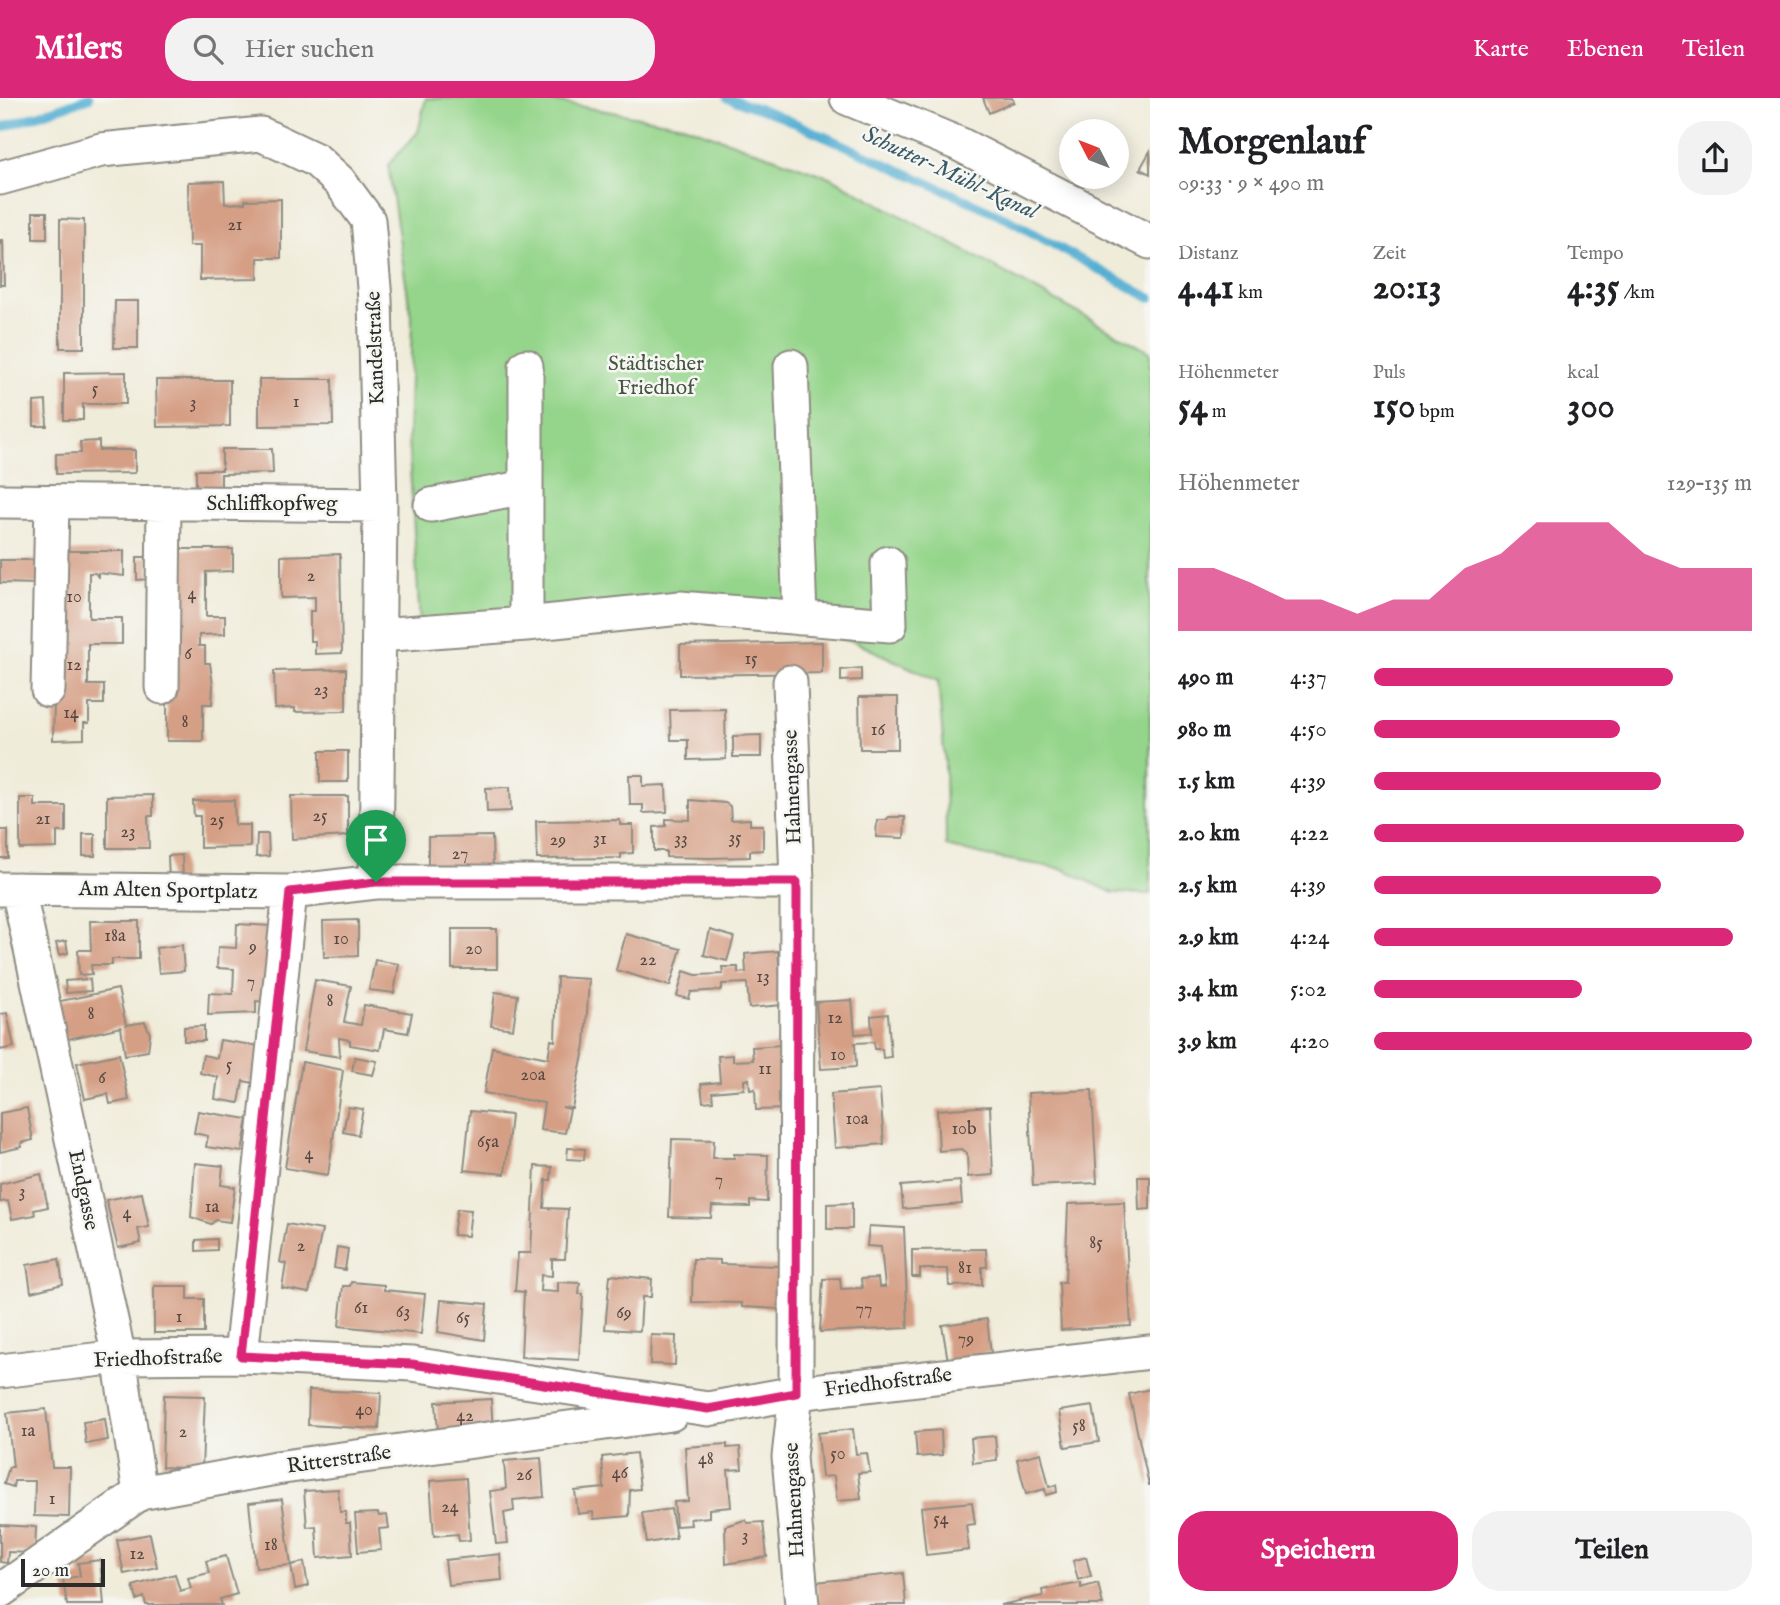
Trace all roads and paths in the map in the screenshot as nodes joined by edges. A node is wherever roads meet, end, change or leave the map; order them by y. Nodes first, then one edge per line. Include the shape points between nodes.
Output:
1 (847, 98) edge
2 (886, 105) edge
3 (0, 178) edge
4 (1150, 242) edge
5 (526, 366) dead end
6 (791, 366) dead end
7 (526, 487) junction
8 (0, 501) edge
9 (52, 502) junction
10 (164, 504) junction
11 (380, 505) junction
12 (430, 505) dead end
13 (888, 563) dead end
14 (800, 618) junction
15 (526, 624) junction
16 (379, 635) junction
17 (790, 682) dead end
18 (162, 687) dead end
19 (48, 690) dead end
20 (376, 882) junction
21 (797, 882) junction
22 (9, 889) edge
23 (290, 892) junction
24 (1150, 1352) edge
25 (241, 1356) junction
26 (119, 1357) junction
27 (0, 1371) edge
28 (796, 1393) junction
29 (708, 1409) junction
30 (140, 1493) junction
31 (0, 1591) edge
32 (802, 1605) edge

1 - 2 street
2 - 4 street
3 - 11 street, Kandelstraße via 101,150 261,134 316,160 340,182 368,220 375,299
5 - 7 street
6 - 14 street
7 - 12 street
7 - 15 street
8 - 9 street, Schliffkopfweg
9 - 10 street, Schliffkopfweg
9 - 19 street
10 - 11 street, Schliffkopfweg
10 - 18 street
11 - 16 street, Kandelstraße
13 - 14 street via 890,625
14 - 15 street via 680,608
15 - 16 street
16 - 20 street, Kandelstraße
17 - 21 street, Hahnengasse
20 - 21 street, Am Alten Sportplatz
20 - 23 street, Am Alten Sportplatz
21 - 28 street, Hahnengasse
22 - 23 street, Am Alten Sportplatz
22 - 26 street, Endgasse
23 - 25 street
24 - 28 street, Friedhofstraße
25 - 26 street, Friedhofstraße
25 - 29 street, Friedhofstraße via 412,1364
26 - 27 street, Friedhofstraße
26 - 30 street, Endgasse
28 - 29 street, Friedhofstraße
28 - 32 street, Hahnengasse via 789,1457
29 - 30 street, Ritterstraße via 276,1468
30 - 31 street, Ritterstraße

